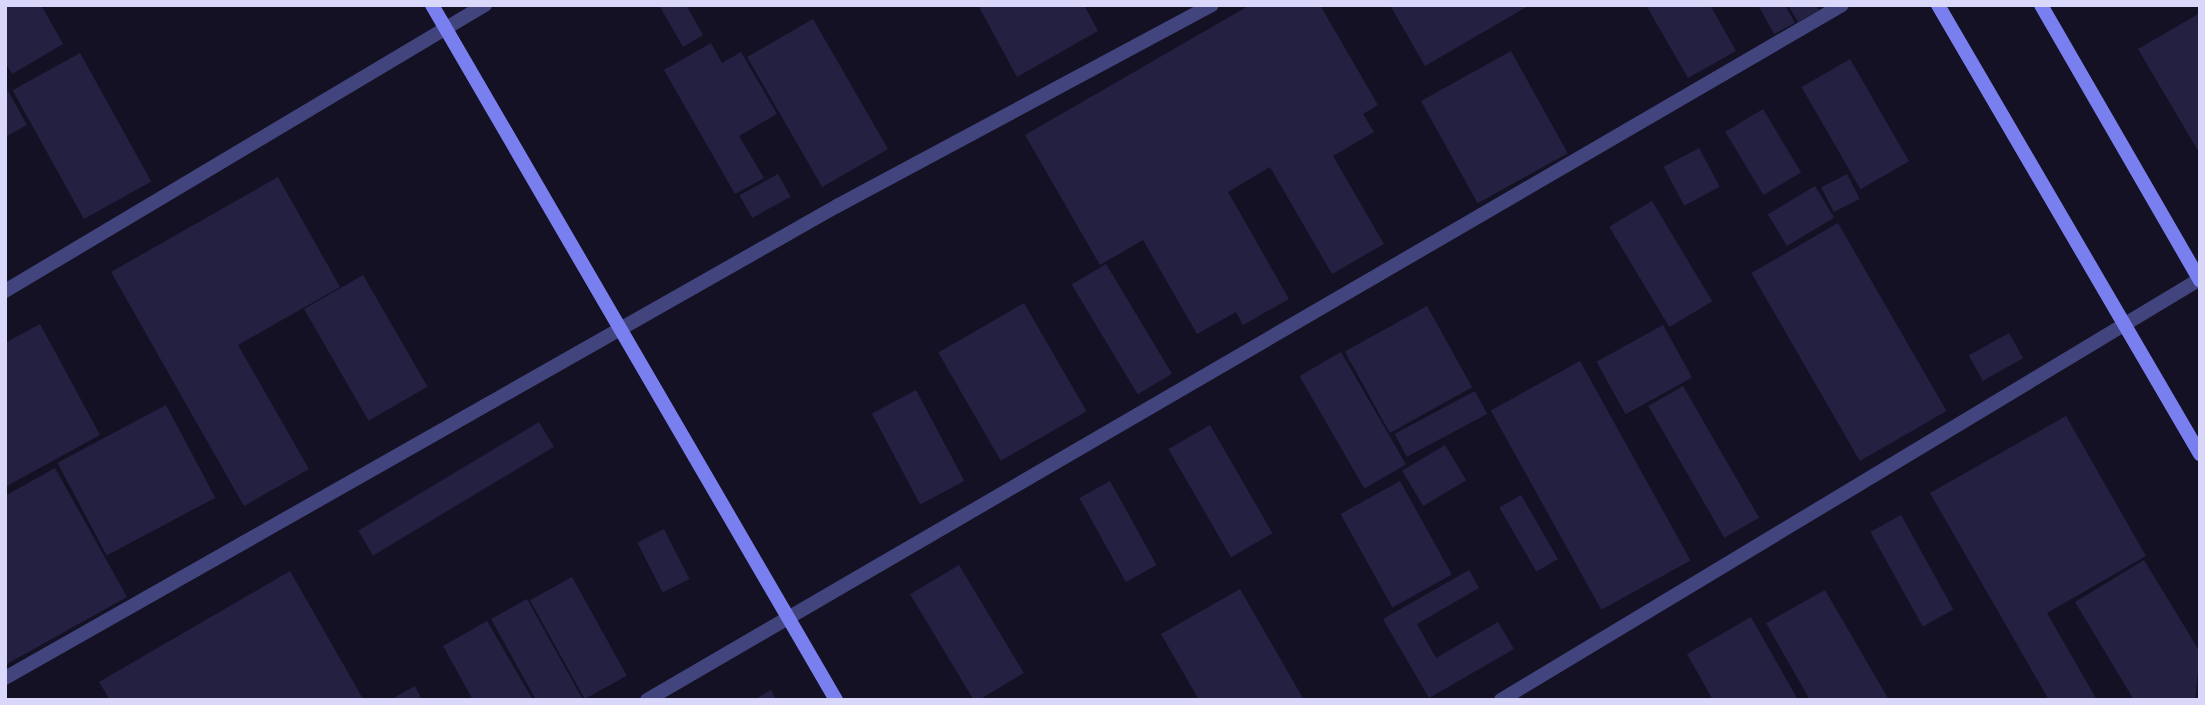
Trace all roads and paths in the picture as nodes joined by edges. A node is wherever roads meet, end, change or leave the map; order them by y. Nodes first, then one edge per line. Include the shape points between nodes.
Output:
1 (432, 5) edge
2 (485, 5) edge
3 (1212, 5) edge
4 (1842, 5) edge
5 (1938, 5) edge
6 (2040, 5) edge
7 (445, 27) junction
8 (2200, 279) edge
9 (5, 291) edge
10 (2123, 323) junction
11 (620, 328) junction
12 (2200, 454) edge
13 (788, 617) junction
14 (5, 678) edge
15 (648, 700) edge
16 (836, 700) edge
17 (1501, 700) edge

1 - 7 street
2 - 7 street
3 - 11 street
4 - 13 street
5 - 10 street
6 - 8 street
7 - 9 street
7 - 11 street
8 - 10 street
10 - 12 street
10 - 17 street
11 - 13 street
11 - 14 street
13 - 15 street
13 - 16 street

